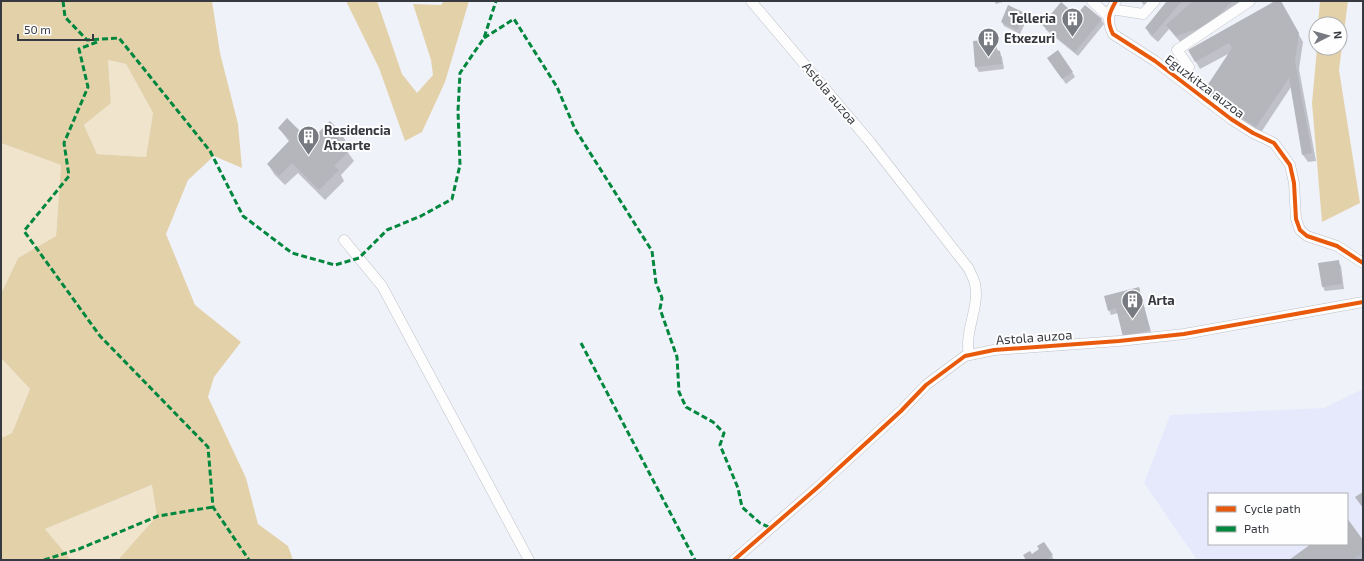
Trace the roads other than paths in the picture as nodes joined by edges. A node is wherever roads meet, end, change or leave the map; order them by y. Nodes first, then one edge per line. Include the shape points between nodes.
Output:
1 (751, 1) edge
2 (1092, 1) edge
3 (1155, 1) edge
4 (1250, 1) edge
5 (1112, 9) edge
6 (1184, 83) junction
7 (344, 240) dead end
8 (1363, 263) edge
9 (1363, 302) edge
10 (969, 355) junction
11 (529, 560) edge
12 (734, 560) edge

1 - 10 street, Astola auzoa via 870,142 969,269 975,284 975,301 968,343
2 - 5 street, Eguzkitza auzoa
3 - 5 street via 1142,14
4 - 6 street via 1177,50 1189,67
5 - 6 street, Eguzkitza auzoa via 1109,26 1113,34
6 - 8 street, Eguzkitza auzoa via 1231,119 1274,143 1290,165 1296,219 1300,230 1307,236 1337,246
7 - 11 street via 382,286
9 - 10 street, Astola auzoa via 1184,334 994,350
10 - 12 street, Astola auzoa via 926,385 901,411

